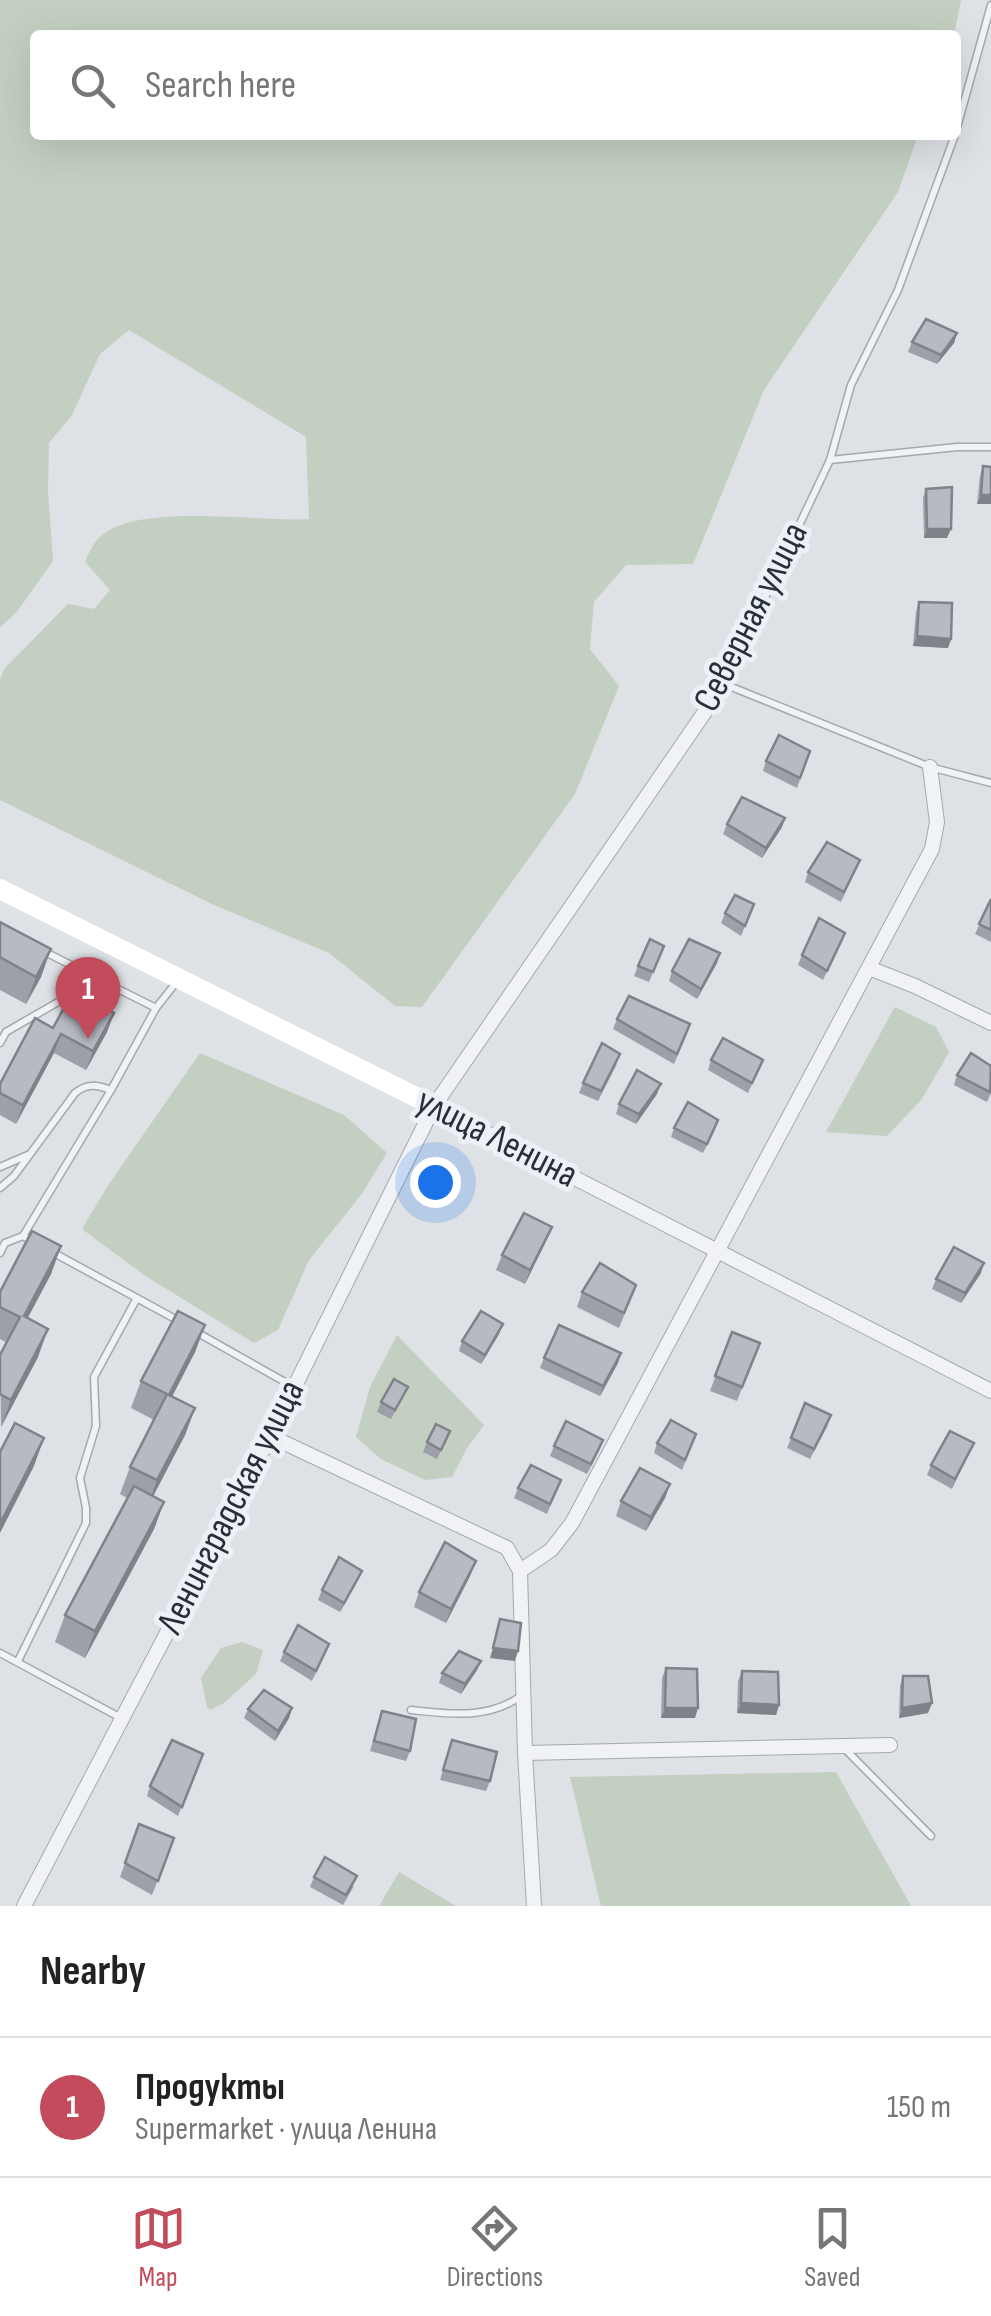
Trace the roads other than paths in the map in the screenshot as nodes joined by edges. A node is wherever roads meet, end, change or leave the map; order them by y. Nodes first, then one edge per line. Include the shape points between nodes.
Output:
1 (991, 5) edge
2 (961, 115) edge
3 (953, 140) edge
4 (991, 447) edge
5 (830, 460) junction
6 (724, 684) junction
7 (930, 767) junction
8 (991, 783) edge
9 (0, 889) edge
10 (32, 945) edge
11 (869, 968) junction
12 (98, 978) junction
13 (178, 979) junction
14 (156, 1008) junction
15 (991, 1023) edge
16 (0, 1043) edge
17 (111, 1090) junction
18 (434, 1106) junction
19 (30, 1154) junction
20 (0, 1167) edge
21 (0, 1188) edge
22 (23, 1236) junction
23 (719, 1250) junction
24 (0, 1253) edge
25 (137, 1298) junction
26 (293, 1387) junction
27 (991, 1391) edge
28 (270, 1436) junction
29 (520, 1571) junction
30 (0, 1653) edge
31 (18, 1661) junction
32 (522, 1694) junction
33 (411, 1710) dead end
34 (121, 1718) junction
35 (840, 1744) junction
36 (890, 1745) dead end
37 (525, 1753) junction
38 (931, 1836) dead end
39 (24, 1906) edge
40 (534, 1906) edge

1 - 2 lane, Северная улица
3 - 5 lane, Северная улица via 898,290 851,385
4 - 5 lane
5 - 6 lane, Северная улица
6 - 7 lane
6 - 18 street, Северная улица
7 - 8 lane
7 - 11 street via 932,850
9 - 13 street, улица Ленина
10 - 12 lane
11 - 15 street
11 - 23 street
12 - 14 lane
12 - 16 lane via 6,1032
13 - 14 lane
13 - 18 street, улица Ленина
14 - 17 lane
17 - 19 lane via 83,1086 75,1092
17 - 22 lane
18 - 23 street, улица Ленина
18 - 26 street, Ленинградская улица
19 - 20 lane
19 - 21 lane
22 - 24 lane
22 - 25 lane
23 - 27 street, улица Ленина
23 - 29 street via 572,1523 551,1550
25 - 26 lane
25 - 31 lane via 94,1377 96,1426 80,1478 86,1523
26 - 28 street, Ленинградская улица
28 - 29 street via 507,1548
28 - 34 street, Ленинградская улица
29 - 32 street
30 - 31 lane
31 - 34 lane
32 - 33 lane via 506,1707 460,1715
32 - 37 street
34 - 39 street, Ленинградская улица
35 - 36 street
35 - 37 street
35 - 38 lane
37 - 40 street

